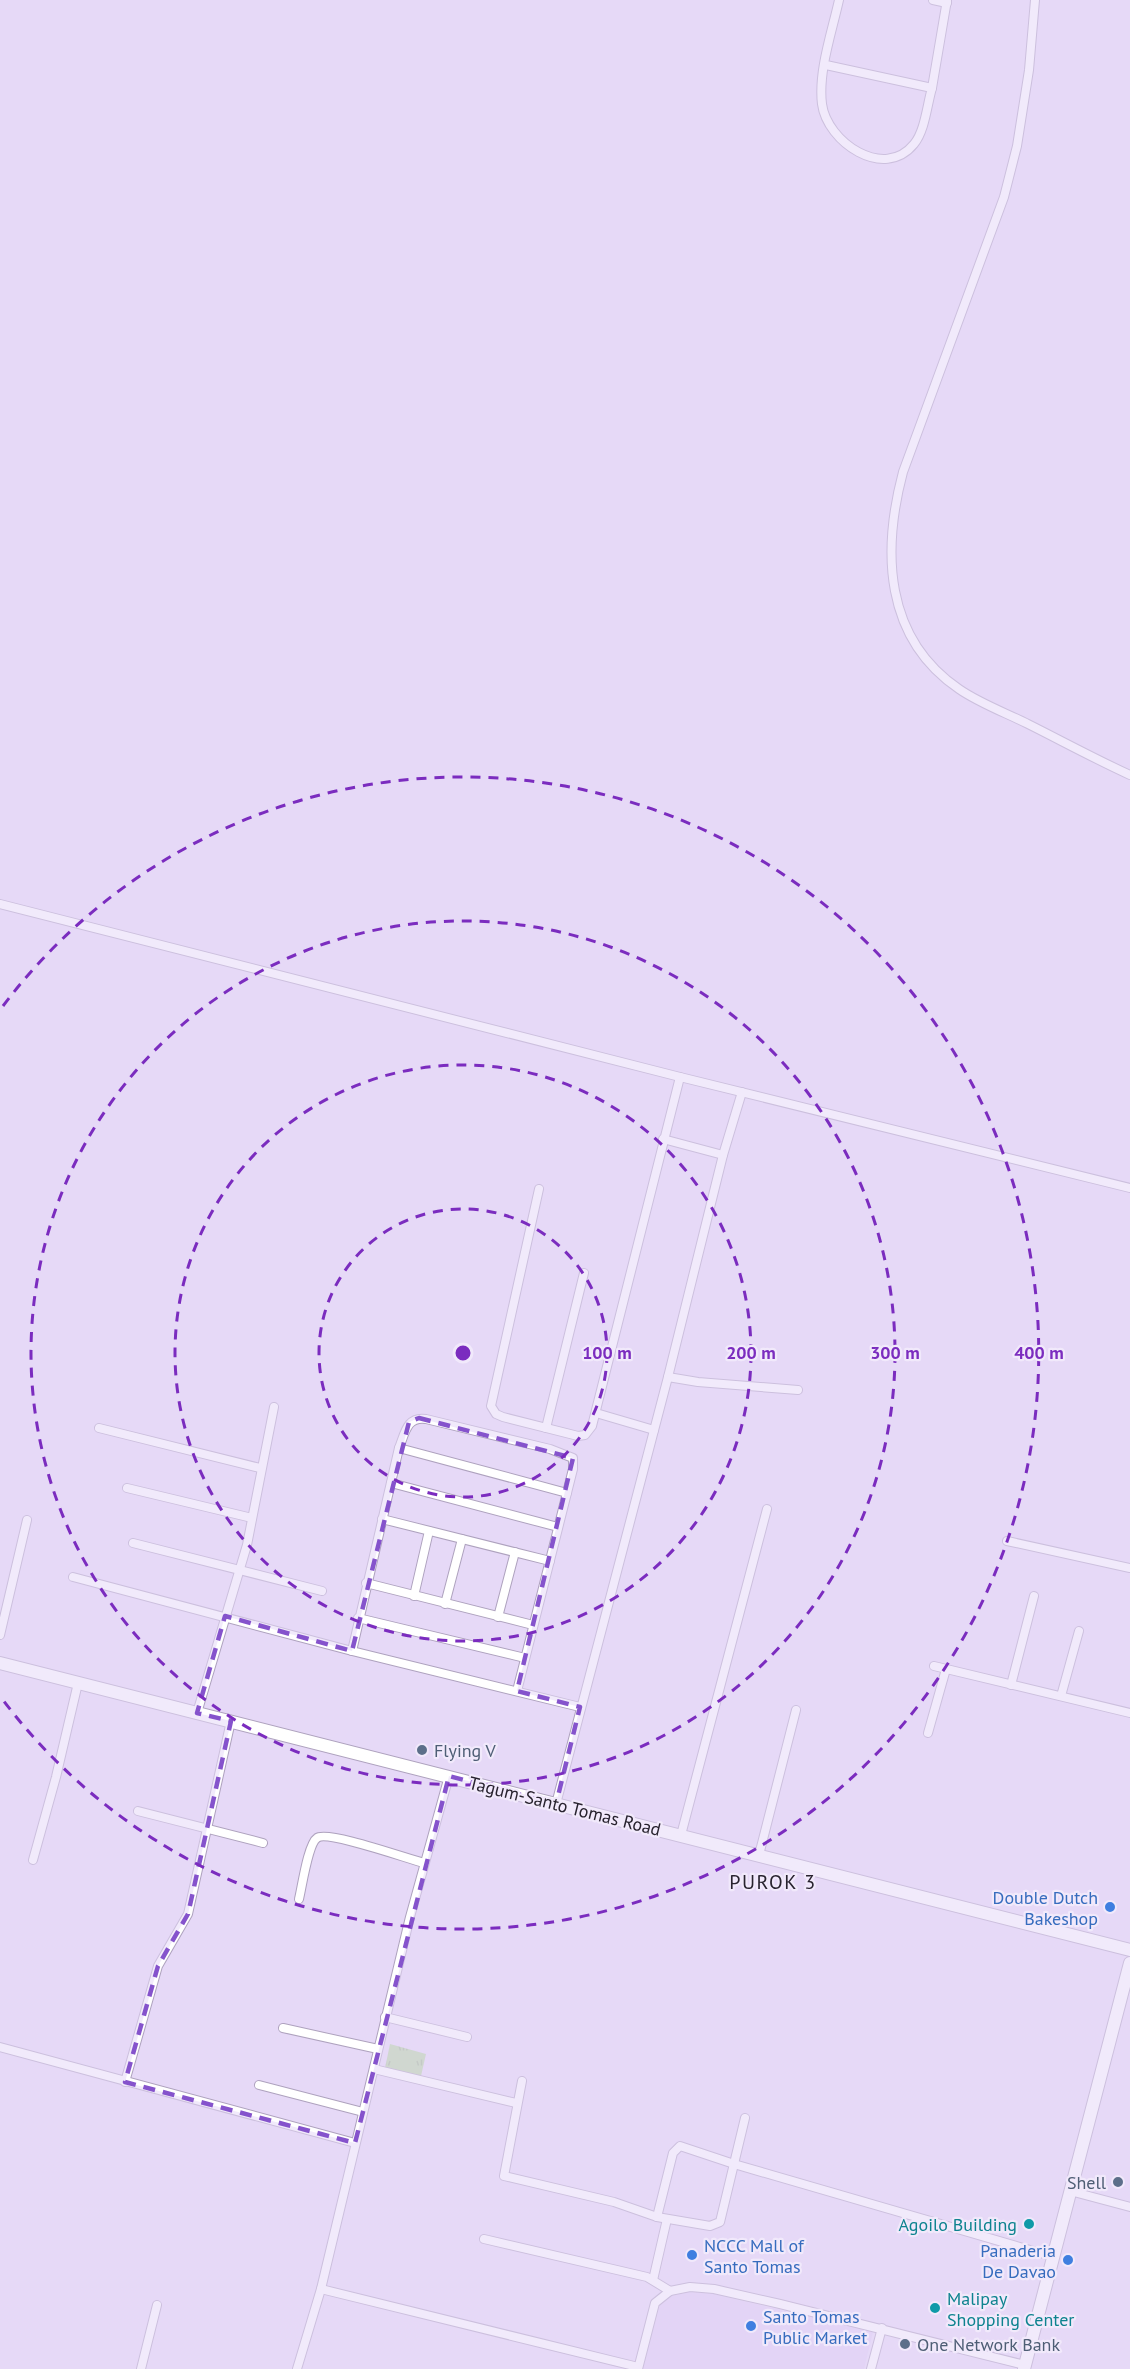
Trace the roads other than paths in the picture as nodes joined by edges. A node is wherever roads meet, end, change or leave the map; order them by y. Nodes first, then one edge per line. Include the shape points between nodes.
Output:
1 (839, 0) edge
2 (933, 0) edge
3 (1035, 0) edge
4 (947, 2) edge
5 (826, 64) junction
6 (932, 88) junction
7 (1130, 775) edge
8 (0, 904) edge
9 (680, 1077) junction
10 (742, 1092) junction
11 (663, 1139) junction
12 (723, 1155) junction
13 (1130, 1188) edge
14 (539, 1190) dead end
15 (584, 1273) dead end
16 (668, 1377) junction
17 (798, 1390) dead end
18 (274, 1407) dead end
19 (596, 1413) junction
20 (99, 1428) dead end
21 (546, 1428) junction
22 (654, 1430) junction
23 (399, 1448) junction
24 (260, 1468) junction
25 (391, 1483) junction
26 (127, 1488) dead end
27 (567, 1493) junction
28 (767, 1509) dead end
29 (252, 1518) junction
30 (382, 1519) junction
31 (27, 1520) dead end
32 (558, 1527) junction
33 (429, 1531) junction
34 (462, 1539) junction
35 (1007, 1540) dead end
36 (133, 1543) dead end
37 (515, 1552) junction
38 (550, 1561) junction
39 (1130, 1568) edge
40 (240, 1570) junction
41 (72, 1577) dead end
42 (366, 1583) junction
43 (322, 1591) dead end
44 (414, 1596) junction
45 (1035, 1596) dead end
46 (445, 1604) junction
47 (225, 1616) junction
48 (498, 1617) junction
49 (358, 1618) junction
50 (533, 1625) junction
51 (1079, 1631) dead end
52 (0, 1635) edge
53 (351, 1652) junction
54 (525, 1658) junction
55 (0, 1663) edge
56 (934, 1666) dead end
57 (946, 1669) junction
58 (78, 1683) junction
59 (1011, 1685) junction
60 (517, 1691) junction
61 (1060, 1695) junction
62 (580, 1707) junction
63 (796, 1710) dead end
64 (197, 1713) junction
65 (1130, 1713) edge
66 (231, 1721) junction
67 (928, 1733) dead end
68 (449, 1776) junction
69 (556, 1804) junction
70 (138, 1811) dead end
71 (206, 1827) junction
72 (681, 1835) junction
73 (263, 1843) dead end
74 (759, 1855) junction
75 (33, 1860) dead end
76 (424, 1863) junction
77 (299, 1899) dead end
78 (1130, 1950) edge
79 (1130, 1963) edge
80 (385, 2018) junction
81 (283, 2028) dead end
82 (466, 2037) dead end
83 (0, 2047) edge
84 (378, 2049) junction
85 (374, 2068) junction
86 (522, 2081) dead end
87 (125, 2082) junction
88 (259, 2085) dead end
89 (516, 2103) junction
90 (363, 2112) junction
91 (745, 2118) dead end
92 (355, 2144) junction
93 (734, 2164) junction
94 (1070, 2191) junction
95 (1130, 2207) edge
96 (657, 2217) junction
97 (667, 2219) junction
98 (484, 2239) dead end
99 (1053, 2257) junction
100 (653, 2280) junction
101 (321, 2289) junction
102 (670, 2291) junction
103 (157, 2305) dead end
104 (882, 2328) junction
105 (1024, 2367) edge
106 (638, 2368) edge
107 (141, 2369) edge
108 (297, 2369) edge
109 (871, 2369) edge

1 - 5 street
2 - 4 street
3 - 7 street via 1029,70 1004,197 903,472 893,509 889,550 898,605 914,644 958,689
4 - 6 street
5 - 6 street
5 - 6 street via 822,105 829,125 849,146 880,159 893,159 913,146
8 - 9 street
9 - 10 street
9 - 11 street
10 - 12 street
10 - 13 street
11 - 12 street
11 - 19 street
12 - 16 street
14 - 21 street via 491,1406 503,1418
15 - 21 street
16 - 17 street
16 - 22 street
18 - 24 street
19 - 21 street via 585,1435
19 - 22 street
20 - 24 street
22 - 62 street
23 - 25 street
23 - 27 street
23 - 27 street via 409,1422 419,1418 550,1449 573,1458
24 - 29 street
25 - 30 street
25 - 32 street
26 - 29 street
27 - 32 street
28 - 72 street
29 - 40 street
30 - 33 street
30 - 42 street
31 - 52 street
32 - 38 street
33 - 34 street
33 - 44 street
34 - 37 street
34 - 46 street
35 - 39 street
36 - 40 street
37 - 38 street
37 - 48 street
38 - 50 street
40 - 43 street
40 - 47 street
41 - 47 street
42 - 44 street
42 - 49 street
44 - 46 street
45 - 59 street
46 - 48 street
47 - 53 street
47 - 64 street
48 - 50 street
49 - 53 street
49 - 54 street
50 - 54 street
51 - 61 street
53 - 60 street
54 - 60 street
55 - 58 main road, Tagum-Santo Tomas Road
56 - 57 street
57 - 59 street
57 - 67 street
58 - 64 main road, Tagum-Santo Tomas Road
58 - 75 street
59 - 61 street
60 - 62 street
61 - 65 street
62 - 69 street
63 - 74 street
64 - 66 main road, Tagum-Santo Tomas Road
66 - 68 main road, Tagum-Santo Tomas Road
66 - 71 street
68 - 69 main road, Tagum-Santo Tomas Road
68 - 76 street
69 - 72 main road, Tagum-Santo Tomas Road
70 - 71 street
71 - 73 street
71 - 87 street via 188,1914 158,1966
72 - 74 main road, Tagum-Santo Tomas Road
74 - 78 main road, Tagum-Santo Tomas Road
76 - 77 street via 320,1836 314,1839
76 - 80 street
79 - 94 main road
80 - 82 street
80 - 84 street
81 - 84 street
83 - 87 street
84 - 85 street
85 - 89 street
85 - 90 street
86 - 89 street
87 - 92 street
88 - 90 street
89 - 96 street via 504,2176 614,2202
90 - 92 street
91 - 93 street
92 - 101 street
93 - 96 street via 676,2146
93 - 97 street via 718,2224
93 - 99 street
94 - 95 street
94 - 99 main road
96 - 97 street
97 - 100 street
98 - 100 street
99 - 105 main road
100 - 102 street
101 - 106 street
101 - 108 street
102 - 104 street via 690,2287 714,2289
102 - 106 street via 651,2311
103 - 107 street
104 - 105 street
104 - 109 street

